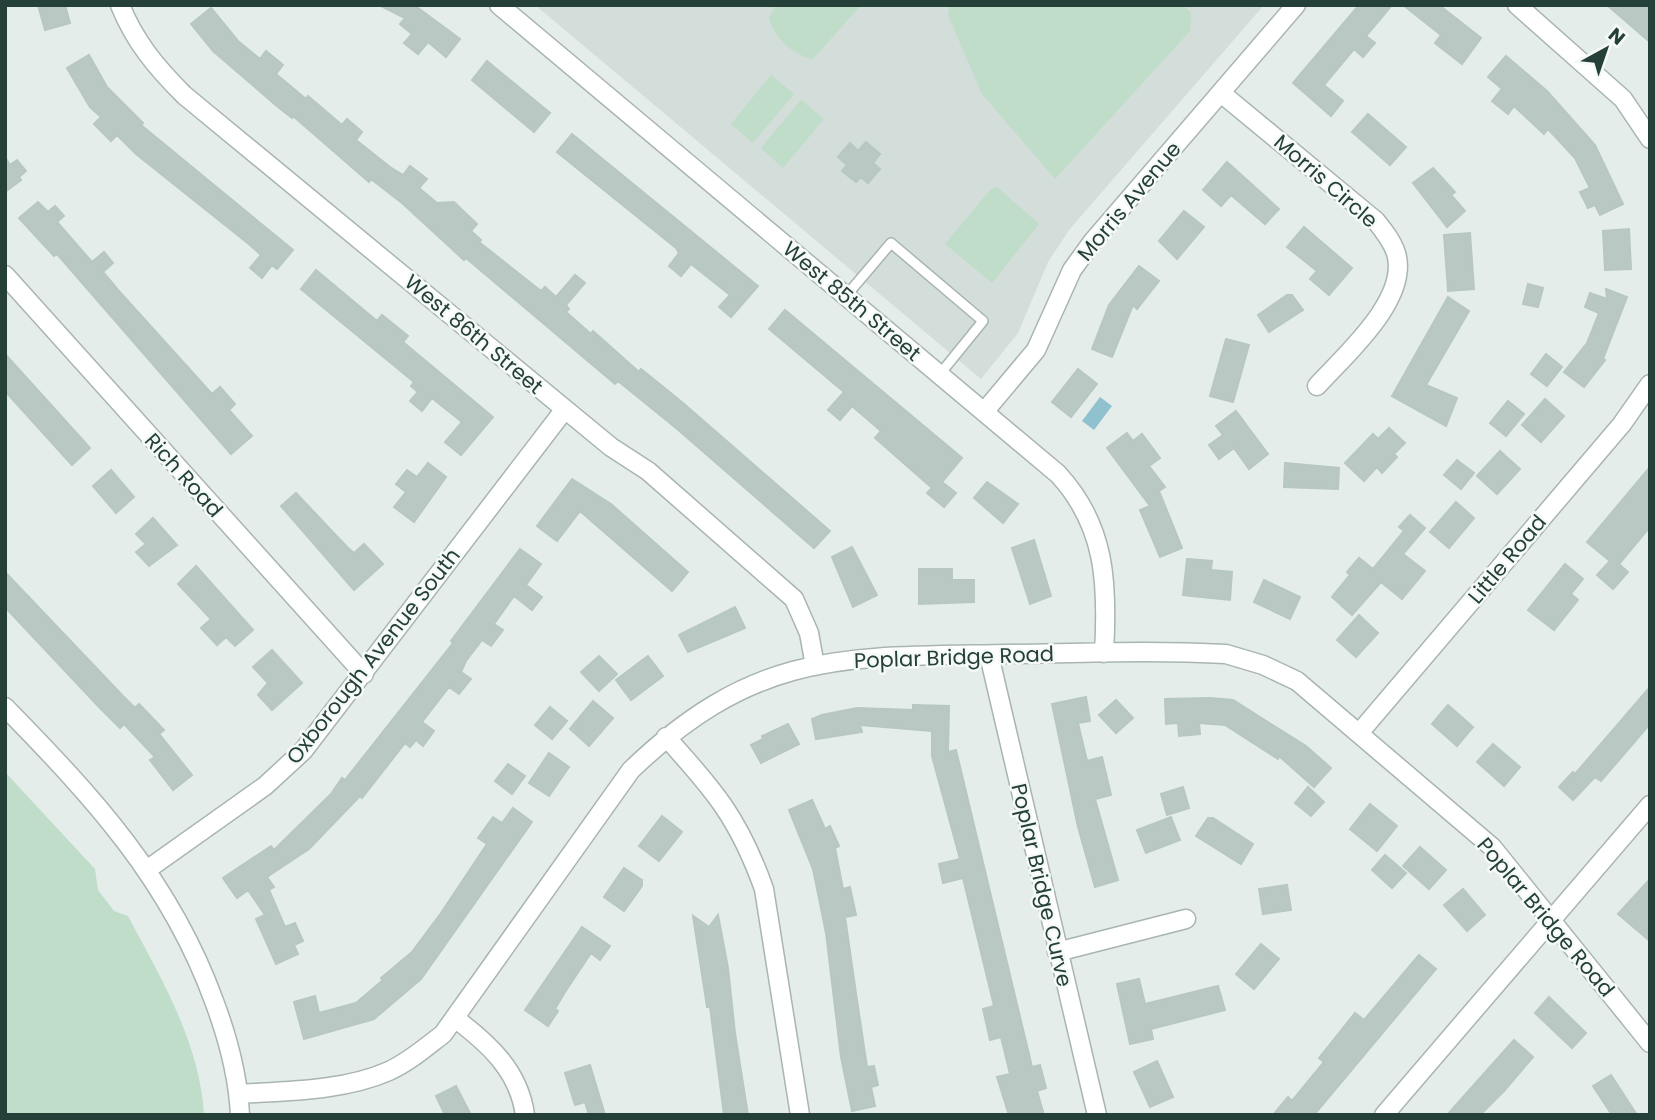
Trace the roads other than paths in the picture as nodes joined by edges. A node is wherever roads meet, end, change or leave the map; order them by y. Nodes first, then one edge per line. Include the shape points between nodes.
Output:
1 (120, 5) edge
2 (499, 5) edge
3 (1296, 5) edge
4 (1517, 5) edge
5 (1222, 93) junction
6 (1650, 139) edge
7 (5, 275) edge
8 (846, 296) junction
9 (940, 374) junction
10 (1650, 384) edge
11 (1317, 386) dead end
12 (565, 410) junction
13 (984, 411) junction
14 (1104, 653) junction
15 (989, 655) junction
16 (814, 666) junction
17 (364, 674) junction
18 (5, 707) edge
19 (1360, 732) junction
20 (666, 737) junction
21 (1650, 805) edge
22 (148, 869) junction
23 (1186, 919) dead end
24 (1552, 920) junction
25 (1057, 952) junction
26 (456, 1019) junction
27 (1650, 1043) edge
28 (238, 1094) junction
29 (240, 1115) edge
30 (525, 1115) edge
31 (800, 1115) edge
32 (1097, 1115) edge
33 (1384, 1115) edge

1 - 12 street, West 86th Street via 131,32 155,66 184,95
2 - 8 street, West 85th Street
3 - 5 street, Morris Avenue
4 - 6 street via 1623,99
5 - 11 street, Morris Circle via 1376,221 1397,255 1393,294 1383,311
5 - 13 street, Morris Avenue via 1093,241 1072,270 1036,351
7 - 17 street, Rich Road
8 - 9 street, West 85th Street
8 - 9 lane via 891,243 983,321
9 - 13 street, West 85th Street
10 - 19 street, Little Road via 1622,424
12 - 16 street, West 86th Street via 648,471 781,585 803,615
12 - 17 street, Oxborough Avenue South
13 - 14 street, West 85th Street via 1058,474 1091,518 1100,543
14 - 15 street, Poplar Bridge Road
14 - 19 street, Poplar Bridge Road via 1226,654 1263,665 1297,681
15 - 16 street, Poplar Bridge Road via 912,654
15 - 25 street, Poplar Bridge Curve
16 - 20 street, Poplar Bridge Road via 743,687
17 - 22 street, Oxborough Avenue South via 303,751 265,786
18 - 22 street via 109,817
19 - 24 street, Poplar Bridge Road via 1492,847
20 - 26 street, Poplar Bridge Road via 631,770 603,806
20 - 31 street via 714,790 736,823 755,866 768,914
21 - 24 street
22 - 28 street via 202,968 231,1048
23 - 25 street
24 - 27 street, Poplar Bridge Road
24 - 33 street
25 - 32 street, Poplar Bridge Curve
26 - 28 street, Poplar Bridge Road via 418,1054 389,1071 326,1086
26 - 30 street via 501,1058
28 - 29 street

